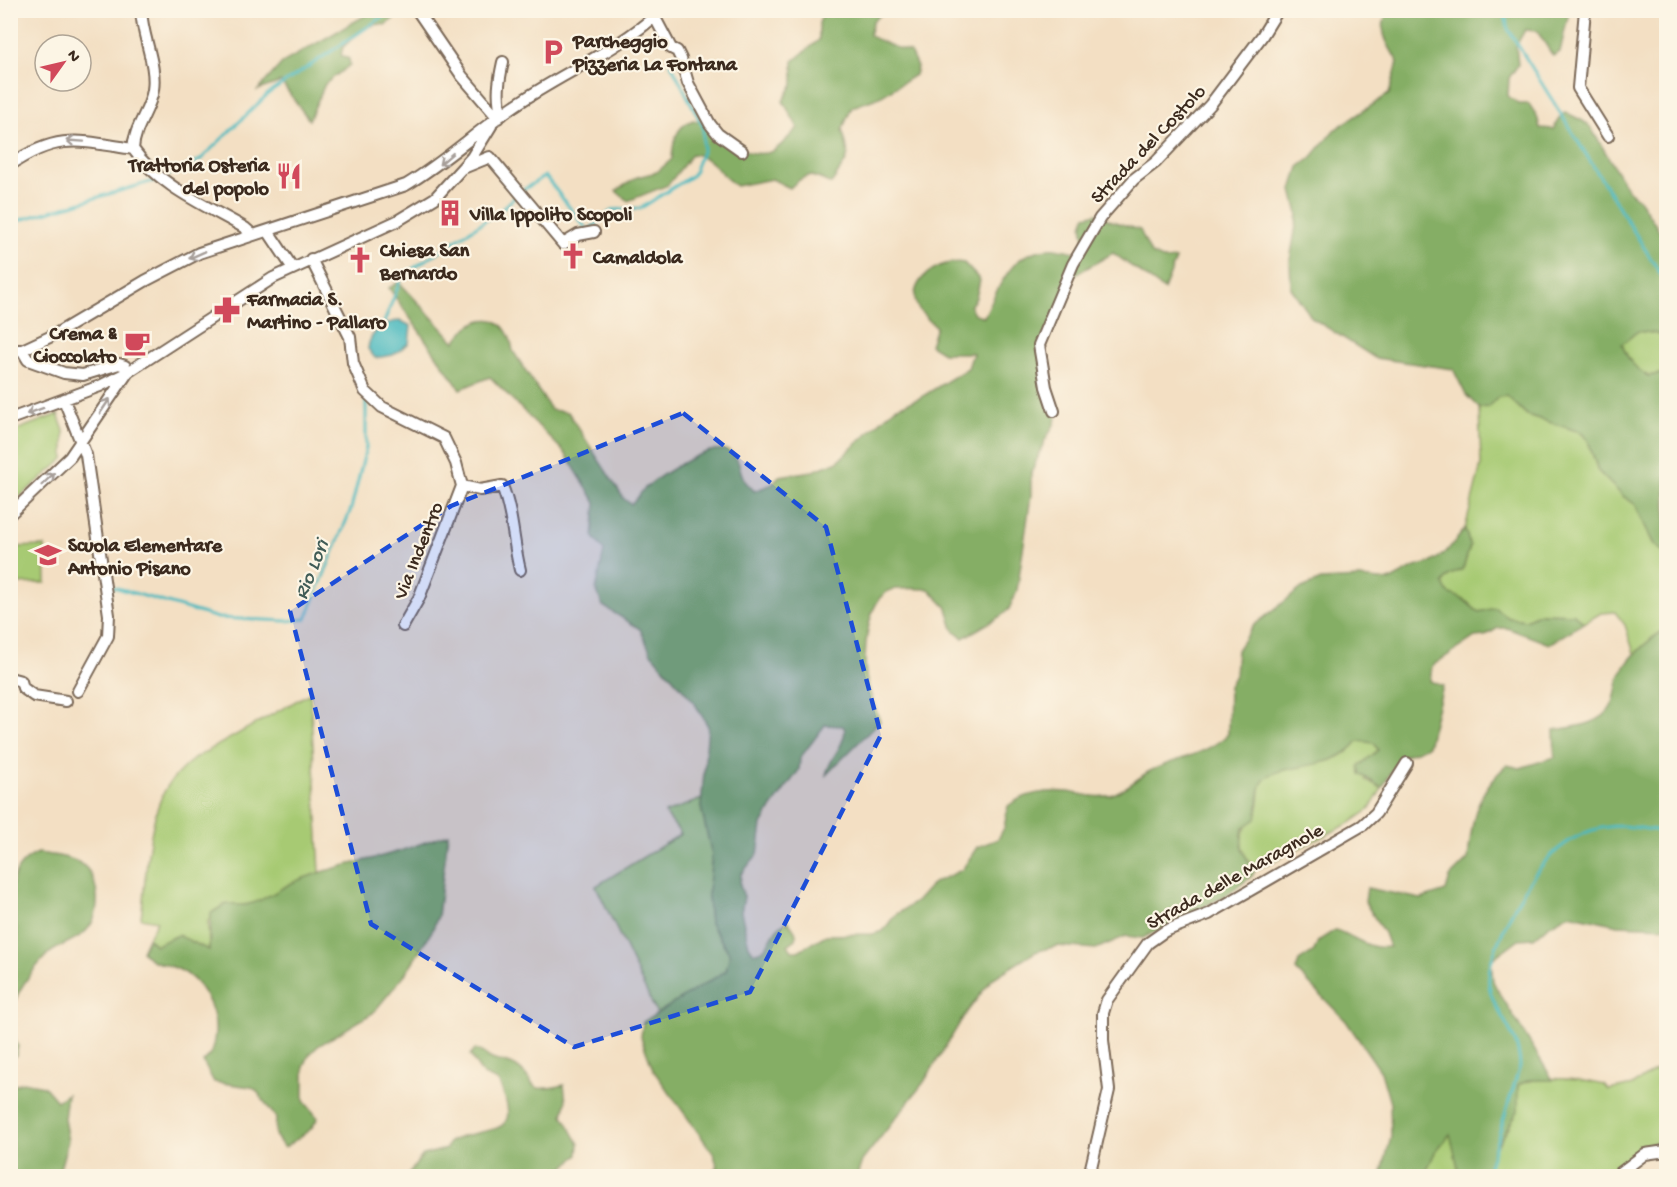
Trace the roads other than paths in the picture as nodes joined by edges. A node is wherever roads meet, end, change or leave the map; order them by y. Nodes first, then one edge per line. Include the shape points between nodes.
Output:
1 (141, 10) edge
2 (417, 10) edge
3 (1278, 10) edge
4 (1585, 10) edge
5 (656, 13) edge
6 (503, 62) dead end
7 (497, 119) junction
8 (1608, 136) dead end
9 (134, 149) junction
10 (742, 151) dead end
11 (10, 165) edge
12 (462, 168) junction
13 (268, 231) junction
14 (594, 232) dead end
15 (253, 235) junction
16 (311, 259) junction
17 (292, 267) junction
18 (10, 350) edge
19 (22, 350) junction
20 (128, 372) junction
21 (64, 400) junction
22 (1054, 411) dead end
23 (10, 420) edge
24 (82, 441) junction
25 (462, 486) junction
26 (10, 514) edge
27 (520, 570) dead end
28 (402, 626) dead end
29 (10, 678) edge
30 (78, 691) dead end
31 (66, 701) dead end
32 (1407, 763) dead end
33 (1666, 1151) edge
34 (1089, 1176) edge
35 (1616, 1176) edge

1 - 9 street via 141,30 150,53 153,89
2 - 7 street
3 - 22 street, Strada del Costolo via 1210,105 1100,218 1073,264 1039,345
4 - 8 street via 1578,88
5 - 7 street via 611,51
5 - 10 street via 710,124
6 - 7 street
7 - 12 street
7 -> 13 street via 436,167 406,185
9 -> 11 street via 66,140 42,147
9 - 15 street via 169,183
12 - 14 street via 490,157 562,244
12 - 16 street via 435,198 397,221
13 - 15 street
13 - 17 street
15 -> 19 street via 199,253
16 - 17 street
16 - 25 street, Via Indentro via 350,337 353,363 365,391 382,407 444,438
17 - 20 street
18 - 19 street
19 - 20 street via 28,360 64,373 88,375 119,364
20 - 21 street
24 -> 20 street
21 -> 23 street
21 - 24 street
26 -> 24 street
24 - 30 street via 109,615 108,636
25 - 27 street, Via Indentro via 480,490 502,486 512,516
25 - 28 street, Via Indentro via 419,598
29 - 31 street via 21,681 23,688 34,696
32 - 34 street, Strada delle Maragnole via 1376,813 1363,825 1209,914 1164,931 1148,943 1107,1000 1103,1013 1109,1090
33 - 35 street via 1645,1154

